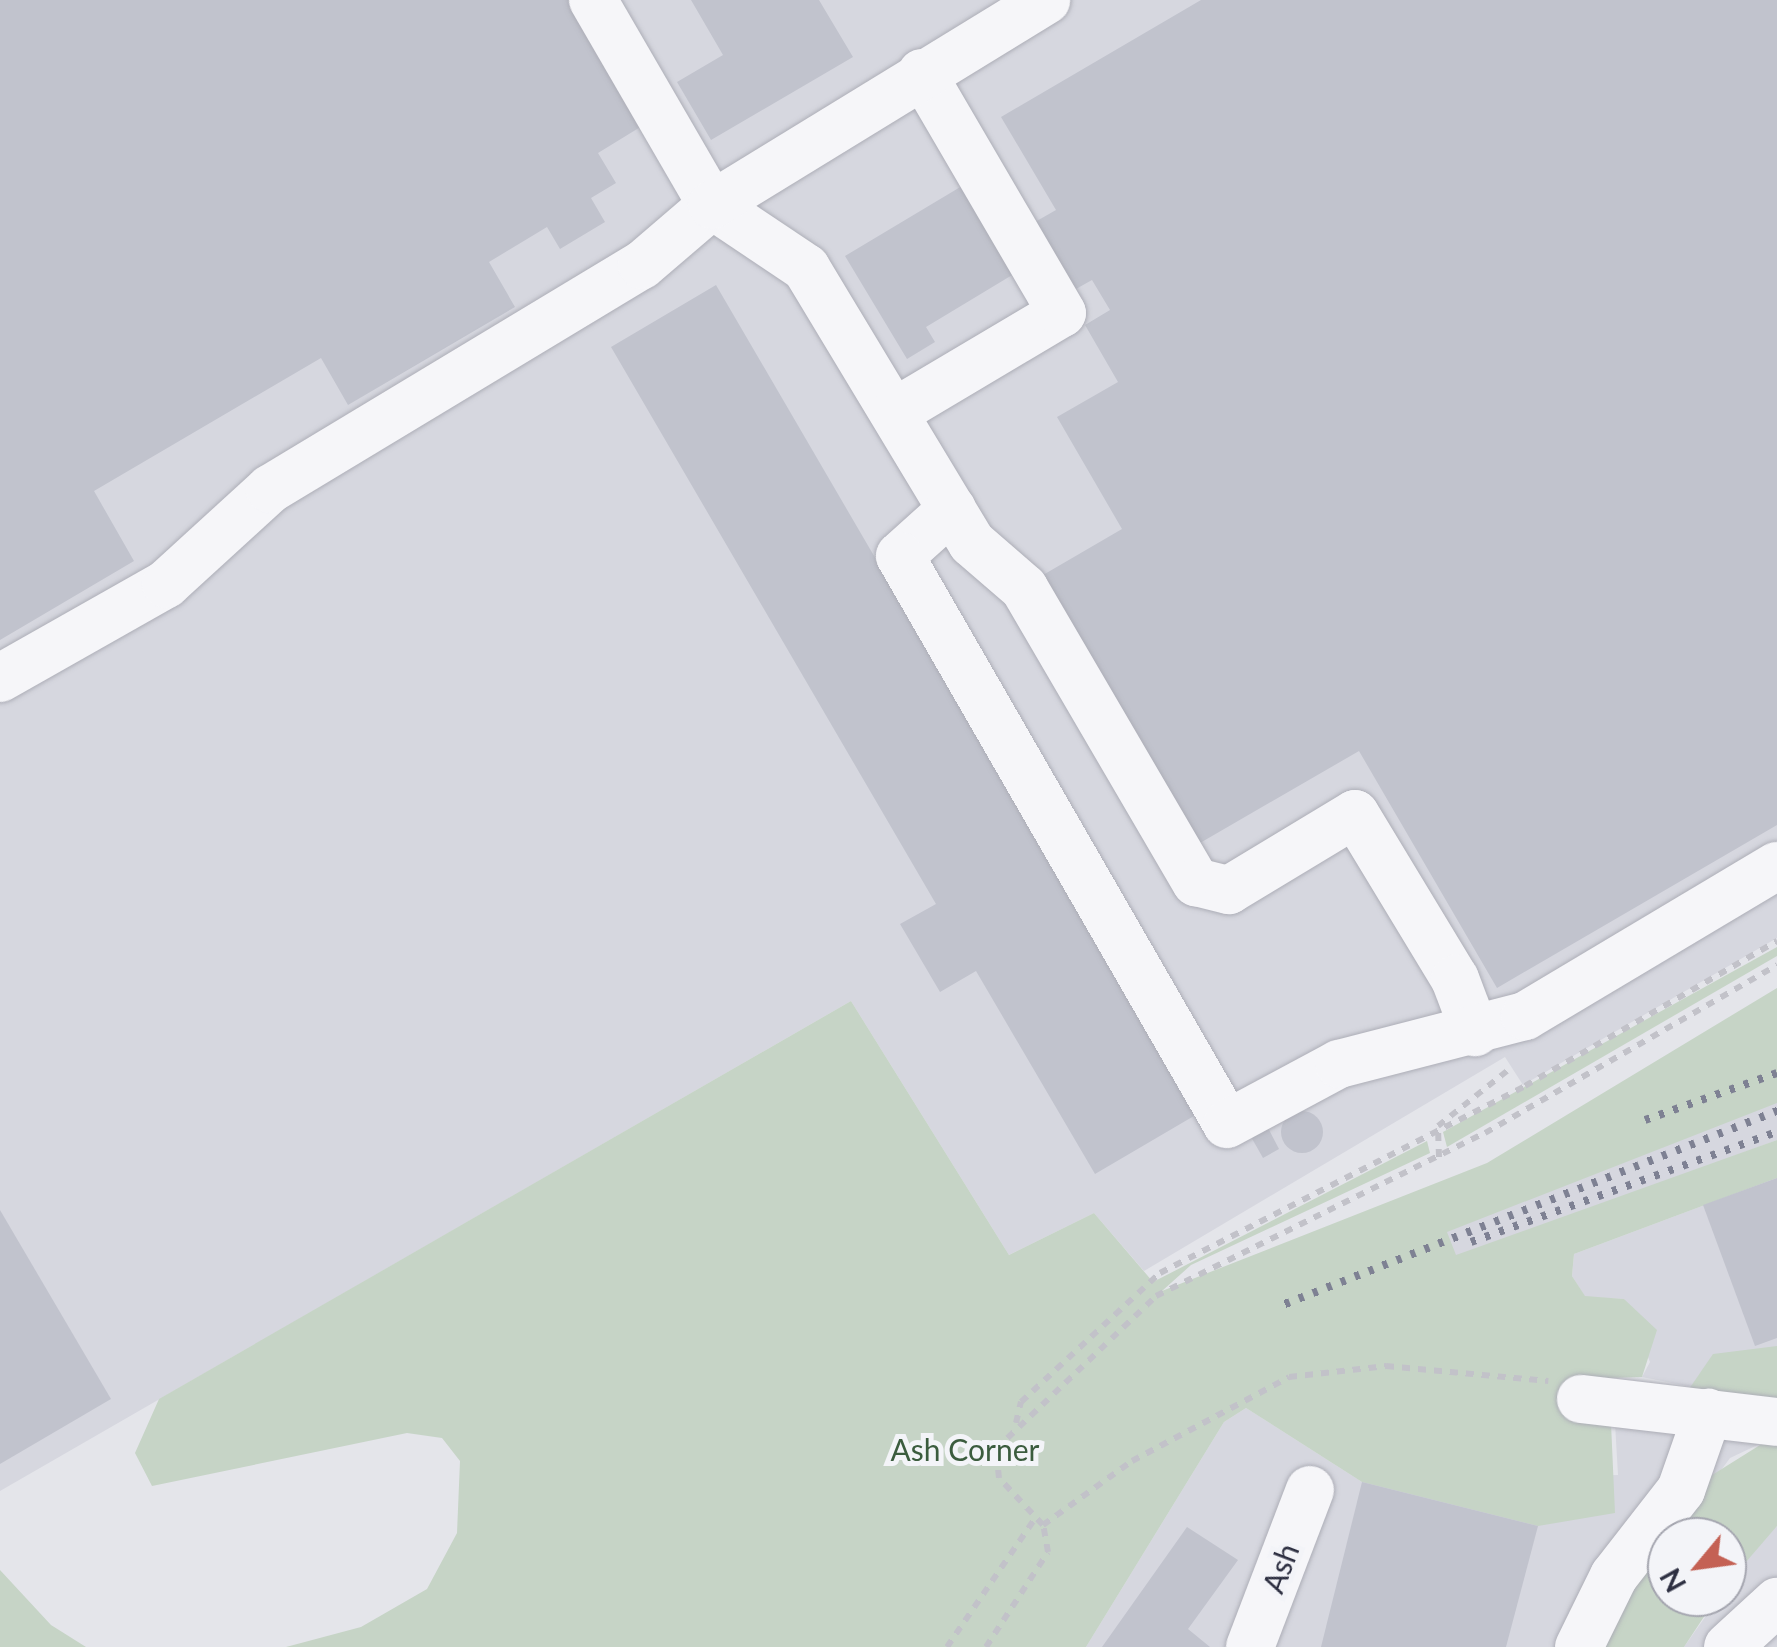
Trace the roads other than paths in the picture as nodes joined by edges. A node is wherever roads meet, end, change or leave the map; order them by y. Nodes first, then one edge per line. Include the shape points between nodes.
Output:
1 (593, 0) edge
2 (1046, 0) edge
3 (922, 73) junction
4 (712, 205) junction
5 (896, 412) junction
6 (952, 509) junction
7 (0, 678) edge
8 (1777, 866) edge
9 (1474, 1032) junction
10 (1581, 1399) road end
11 (1708, 1413) junction
12 (1777, 1422) edge
13 (1310, 1490) dead end
14 (1777, 1602) edge
15 (1250, 1647) edge
16 (1579, 1647) edge
17 (1728, 1647) edge

1 - 4 street
2 - 3 street
3 - 4 street
3 - 5 street via 1062,313
4 - 5 street via 806,268
4 - 7 street via 642,265 270,489 166,584
5 - 6 street
6 - 9 street via 972,544 1024,588 1196,882 1229,890 1355,814 1455,979
6 - 9 street via 900,556 1226,1124 1339,1064
8 - 9 street via 1525,1016
10 - 11 street
11 - 12 street
11 - 16 street via 1681,1490 1614,1576
13 - 15 street, Ash
14 - 17 street

